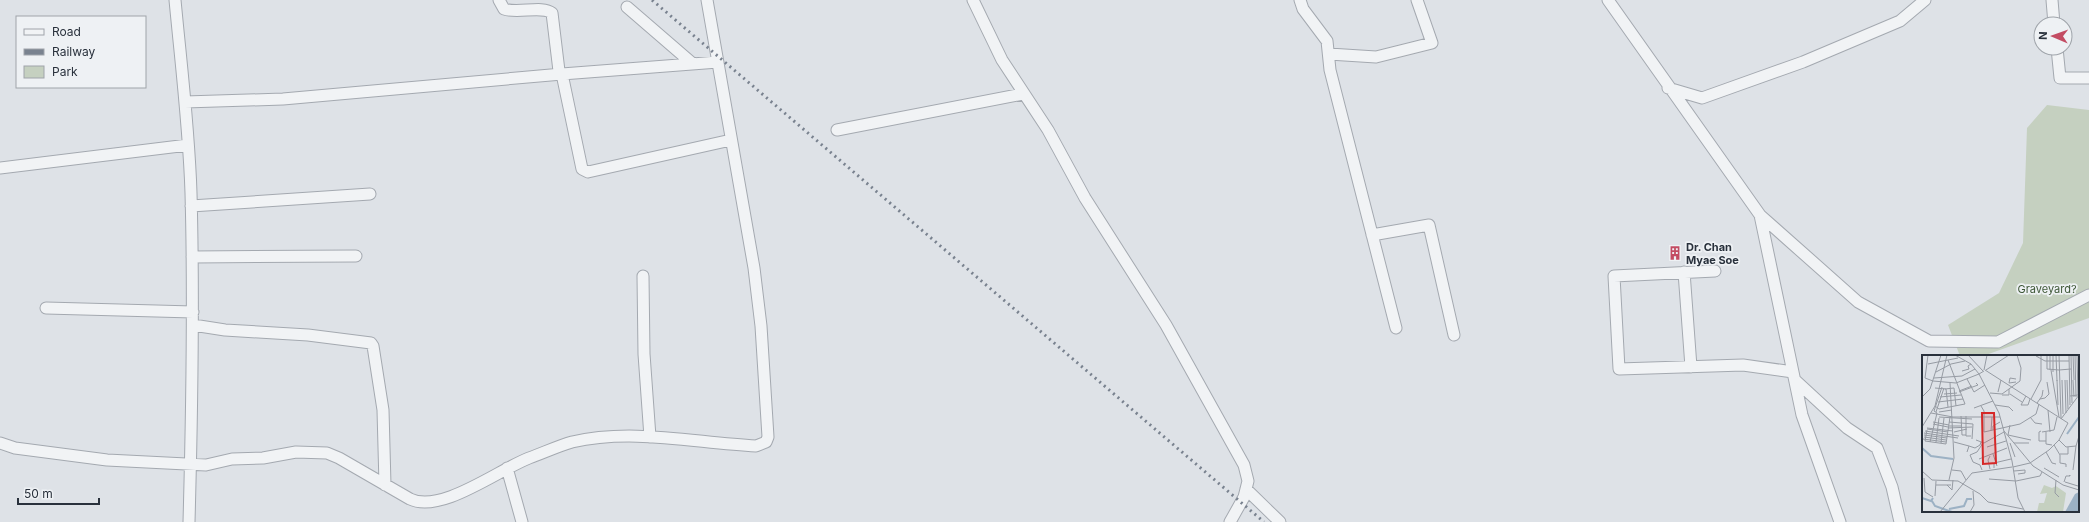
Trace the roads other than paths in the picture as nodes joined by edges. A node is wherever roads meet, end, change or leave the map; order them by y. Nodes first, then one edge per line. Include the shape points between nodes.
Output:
1 (174, 0) edge
2 (499, 0) edge
3 (707, 0) edge
4 (973, 0) edge
5 (1300, 0) edge
6 (1417, 0) edge
7 (1608, 0) edge
8 (1925, 0) edge
9 (2052, 0) edge
10 (627, 7) dead end
11 (2053, 16) edge
12 (1329, 54) junction
13 (2058, 56) edge
14 (718, 62) junction
15 (693, 64) junction
16 (562, 74) junction
17 (2089, 78) edge
18 (1668, 88) junction
19 (1023, 94) junction
20 (185, 102) junction
21 (837, 130) dead end
22 (731, 140) junction
23 (188, 145) junction
24 (0, 168) edge
25 (370, 194) dead end
26 (191, 206) junction
27 (1760, 215) junction
28 (1372, 235) junction
29 (356, 256) dead end
30 (192, 257) junction
31 (1715, 271) dead end
32 (1684, 272) junction
33 (643, 276) dead end
34 (2089, 295) edge
35 (46, 308) dead end
36 (193, 312) junction
37 (192, 325) junction
38 (1396, 328) dead end
39 (1454, 335) dead end
40 (1691, 367) junction
41 (1794, 376) junction
42 (650, 437) junction
43 (0, 443) edge
44 (191, 463) junction
45 (506, 468) junction
46 (385, 485) junction
47 (1246, 489) junction
48 (189, 522) edge
49 (522, 522) edge
50 (1230, 522) edge
51 (1280, 522) edge
52 (1840, 522) edge
53 (1900, 522) edge

1 - 20 street
2 - 16 street via 504,9 510,11 548,10 552,13 559,71
3 - 14 street
4 - 19 street via 1002,60
5 - 12 street via 1303,9 1327,41
6 - 12 street via 1432,44 1376,57
7 - 18 street
8 - 18 street via 1900,22 1803,62 1702,98
9 - 11 street
10 - 15 street
12 - 28 street via 1330,70
13 - 17 street via 2060,78
14 - 15 street
14 - 22 street
15 - 16 street
16 - 20 street via 283,99
16 - 22 street via 582,169 588,172
18 - 27 street
19 - 21 street
19 - 47 street via 1048,130 1085,198 1166,325 1244,465 1248,481
20 - 23 street
22 - 42 street via 756,282 768,437 766,442 756,446
23 - 24 street
23 - 26 street
25 - 26 street
26 - 30 street
27 - 34 street via 1858,302 1929,341 1998,342
27 - 41 street
28 - 38 street
28 - 39 street via 1429,225
29 - 30 street
30 - 36 street
31 - 32 street
32 - 40 street
32 - 40 street via 1614,276 1619,369
33 - 42 street via 644,354
35 - 36 street
36 - 37 street
37 - 44 street
37 - 46 street via 371,343 383,410
40 - 41 street via 1743,365
41 - 52 street via 1802,415
41 - 53 street via 1847,428 1877,448 1892,487
42 - 45 street via 611,437 571,443
43 - 44 street via 15,448 107,460
44 - 46 street via 206,465 232,459 263,458 296,452 327,453
44 - 48 street
45 - 46 street via 459,494 428,504 414,501
45 - 49 street
47 - 50 street
47 - 51 street

